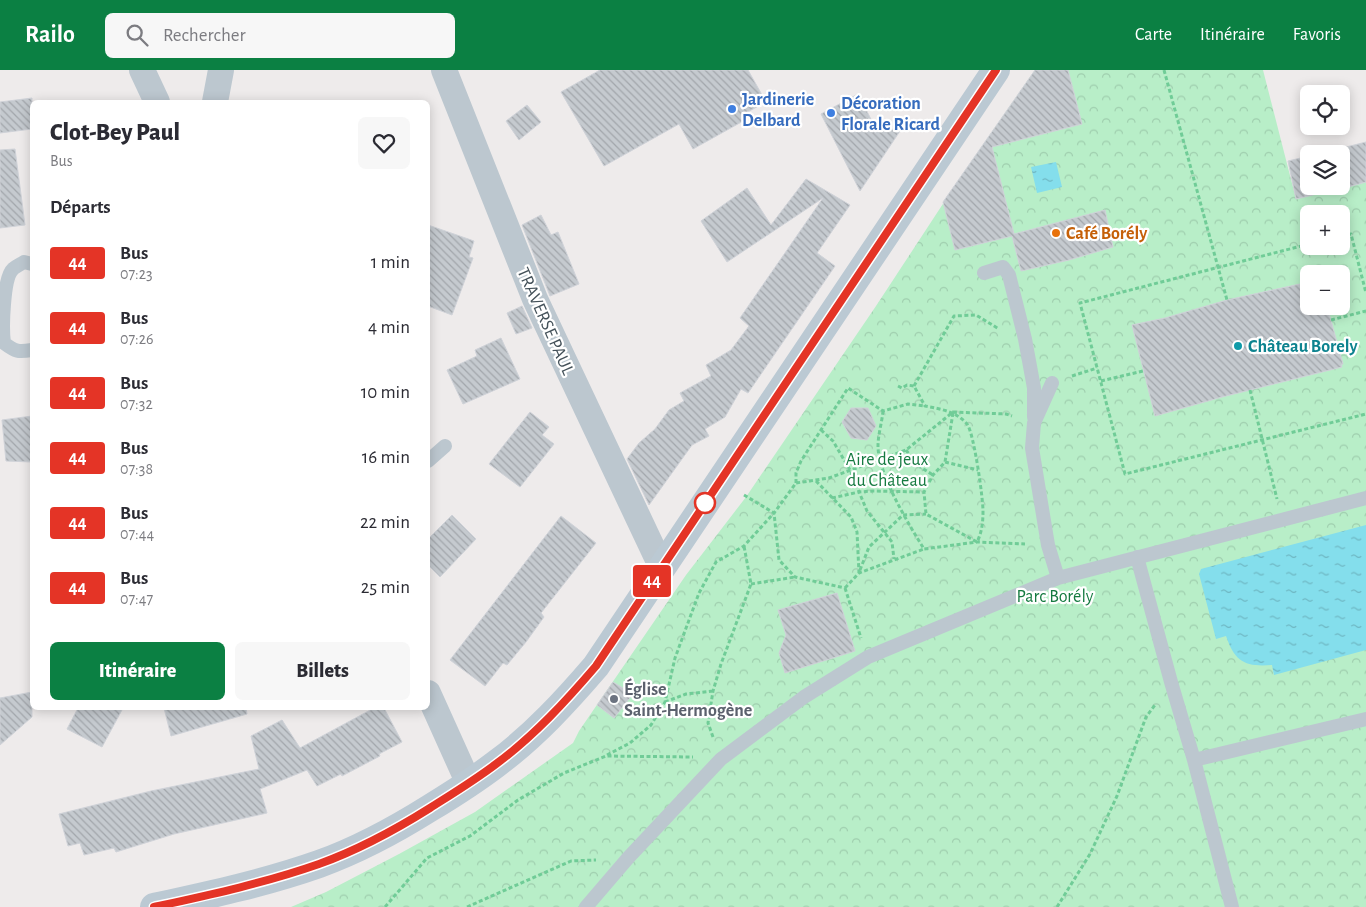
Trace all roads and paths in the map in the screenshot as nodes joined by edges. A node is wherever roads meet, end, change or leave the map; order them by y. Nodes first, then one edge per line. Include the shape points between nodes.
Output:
1 (142, 70) edge
2 (221, 70) edge
3 (444, 70) edge
4 (996, 70) edge
5 (1164, 70) edge
6 (156, 100) edge
7 (215, 100) edge
8 (1350, 234) edge
9 (1300, 246) edge
10 (30, 264) edge
11 (1218, 267) junction
12 (984, 273) dead end
13 (1366, 293) edge
14 (1227, 300) dead end
15 (1366, 311) edge
16 (1331, 320) dead end
17 (1025, 339) junction
18 (30, 350) edge
19 (1143, 370) dead end
20 (1101, 381) junction
21 (1052, 383) dead end
22 (898, 386) dead end
23 (914, 386) junction
24 (1250, 390) dead end
25 (925, 406) junction
26 (883, 411) junction
27 (953, 412) junction
28 (1366, 414) edge
29 (1034, 423) junction
30 (821, 430) junction
31 (1262, 440) junction
32 (445, 446) dead end
33 (906, 450) junction
34 (430, 459) edge
35 (879, 459) junction
36 (945, 462) junction
37 (850, 470) junction
38 (978, 470) junction
39 (933, 475) junction
40 (816, 480) junction
41 (796, 483) junction
42 (859, 492) junction
43 (893, 492) junction
44 (924, 492) junction
45 (746, 497) dead end
46 (1277, 497) dead end
47 (832, 498) junction
48 (1366, 498) edge
49 (774, 513) junction
50 (926, 514) junction
51 (904, 515) junction
52 (884, 533) junction
53 (977, 542) junction
54 (1004, 543) dead end
55 (744, 546) junction
56 (924, 550) junction
57 (1137, 557) junction
58 (894, 559) junction
59 (661, 566) junction
60 (859, 573) junction
61 (795, 577) junction
62 (1058, 578) junction
63 (751, 584) junction
64 (845, 588) junction
65 (868, 657) junction
66 (1171, 682) junction
67 (713, 691) junction
68 (430, 697) edge
69 (665, 702) junction
70 (1366, 719) edge
71 (606, 756) junction
72 (721, 759) junction
73 (1194, 760) junction
74 (469, 784) junction
75 (628, 858) junction
76 (154, 907) edge
77 (385, 907) edge
78 (467, 907) edge
79 (586, 907) edge
80 (1057, 907) edge
81 (1232, 907) edge

1 - 6 street
2 - 7 street
3 - 59 street, TRAVERSE PAUL via 534,299
4 - 59 street
5 - 11 path
8 - 13 path
9 - 11 path
10 - 18 lane via 24,262 12,269 7,281 2,332 4,343 19,352
11 - 14 path
11 - 20 path via 1080,303
12 - 17 lane via 1003,267 1009,275
15 - 16 path
17 - 23 path via 1012,336 976,315 954,316
17 - 29 lane via 1034,388
19 - 20 path
20 - 31 path via 1125,474
21 - 29 lane
22 - 23 path
23 - 25 path
24 - 31 path
25 - 26 path via 908,404
25 - 27 path
26 - 30 path via 848,388
26 - 35 path
27 - 29 path via 1006,414
27 - 33 path
27 - 36 path
27 - 38 path via 968,425
28 - 31 path
29 - 62 lane via 1032,448 1048,545
30 - 37 path via 833,441
30 - 41 path via 801,461
31 - 46 path
32 - 34 lane
33 - 35 path
33 - 39 path via 917,464
35 - 37 path
35 - 43 path
36 - 38 path
36 - 39 path
37 - 40 path
37 - 42 path
38 - 53 path via 983,511 982,532
39 - 44 path
40 - 41 path
40 - 47 path
41 - 49 path
42 - 43 path
42 - 47 path
42 - 52 path
43 - 44 path
43 - 51 path
44 - 50 path
45 - 49 path
47 - 60 path via 851,517 856,532
48 - 57 lane
49 - 55 path
49 - 61 path via 779,560
50 - 51 path
50 - 53 path
51 - 52 path
51 - 56 path
52 - 58 path via 892,542
52 - 60 path via 869,547
53 - 54 path
53 - 56 path
55 - 63 path
55 - 69 path via 716,562 700,593 675,658
56 - 58 path
57 - 62 lane
57 - 66 lane
58 - 60 path
59 - 74 street via 600,659 571,694 530,735
60 - 64 path
61 - 63 path
61 - 64 path
62 - 65 lane
63 - 67 path
64 - 65 path
65 - 72 lane via 804,697
66 - 73 lane
66 - 80 path via 1146,717 1117,796 1090,854
67 - 69 path via 686,694
67 - 72 path via 708,723
68 - 74 street
69 - 71 path via 651,725
70 - 73 lane
71 - 72 path
71 - 77 path via 564,773 518,800 470,836 427,858
72 - 75 lane
73 - 81 lane
74 - 76 street via 397,828 319,864 227,891
75 - 78 path via 571,861
75 - 79 lane

